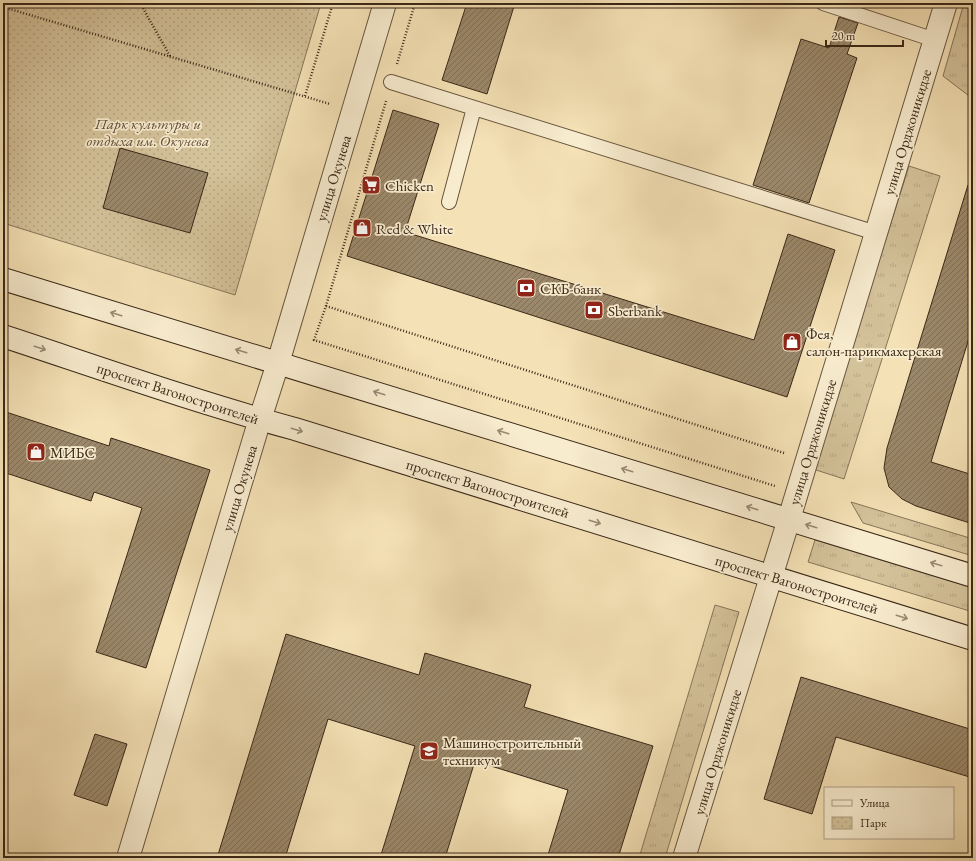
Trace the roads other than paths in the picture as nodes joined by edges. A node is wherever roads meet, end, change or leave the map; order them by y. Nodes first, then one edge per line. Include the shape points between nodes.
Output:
1 (385, 3) edge
2 (823, 3) edge
3 (946, 3) edge
4 (935, 40) junction
5 (391, 82) road end
6 (474, 108) junction
7 (449, 202) dead end
8 (876, 233) junction
9 (3, 279) edge
10 (3, 336) edge
11 (278, 363) junction
12 (260, 419) junction
13 (789, 519) junction
14 (771, 576) junction
15 (973, 576) edge
16 (973, 639) edge
17 (128, 858) edge
18 (684, 858) edge

1 - 11 main road, улица Окунева
2 - 4 lane
3 - 4 main road, улица Орджоникидзе
4 - 8 main road, улица Орджоникидзе
5 - 6 lane
6 - 7 lane
6 - 8 lane
8 - 13 main road, улица Орджоникидзе
11 -> 9 main road
10 -> 12 main road, проспект Вагоностроителей
11 - 12 main road, улица Окунева
13 -> 11 main road
12 -> 14 main road, проспект Вагоностроителей
12 - 17 main road, улица Окунева
13 - 14 main road, улица Орджоникидзе
15 -> 13 main road
14 -> 16 main road, проспект Вагоностроителей
14 - 18 main road, улица Орджоникидзе

